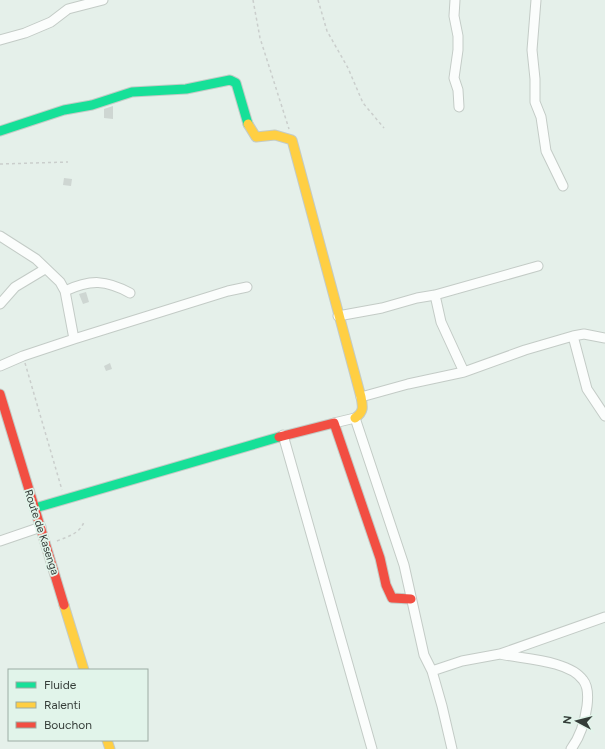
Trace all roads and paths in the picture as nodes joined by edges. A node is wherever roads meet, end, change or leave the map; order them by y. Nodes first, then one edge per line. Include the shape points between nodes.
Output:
1 (104, 0) edge
2 (253, 0) edge
3 (318, 0) edge
4 (455, 0) edge
5 (536, 0) edge
6 (0, 40) edge
7 (459, 107) dead end
8 (384, 128) dead end
9 (0, 131) edge
10 (292, 140) junction
11 (68, 162) dead end
12 (0, 164) edge
13 (563, 186) dead end
14 (0, 236) edge
15 (538, 266) dead end
16 (45, 269) junction
17 (247, 287) dead end
18 (66, 291) junction
19 (130, 293) dead end
20 (435, 295) junction
21 (0, 304) edge
22 (338, 316) junction
23 (573, 336) junction
24 (605, 338) edge
25 (74, 339) junction
26 (23, 356) junction
27 (0, 366) edge
28 (464, 372) junction
29 (0, 394) edge
30 (361, 397) junction
31 (605, 416) edge
32 (355, 418) junction
33 (334, 423) junction
34 (283, 435) junction
35 (64, 500) junction
36 (36, 508) junction
37 (84, 522) dead end
38 (41, 527) junction
39 (0, 541) edge
40 (47, 545) junction
41 (411, 599) junction
42 (605, 617) edge
43 (500, 654) junction
44 (84, 669) edge
45 (432, 671) junction
46 (372, 749) edge
47 (452, 749) edge
48 (571, 749) edge

1 - 6 street via 68,10 51,22
2 - 10 path via 260,38
3 - 8 path via 327,31 348,68 363,103
4 - 7 street via 458,50 454,78
5 - 13 street via 532,50 535,102 541,117 546,151
9 - 10 main road via 64,110 92,105 132,92 178,90 230,80 236,83 239,89 244,114 253,136 257,138 276,135
10 - 22 main road
11 - 12 path
14 - 16 street via 36,259
15 - 20 street
16 - 18 street
16 - 21 street via 15,287
17 - 25 street
18 - 19 street via 75,286 99,282 109,283
18 - 25 street
20 - 22 street
20 - 28 street via 442,322
22 - 30 main road
23 - 24 street via 584,334
23 - 28 street
23 - 31 street via 587,389
25 - 26 street
26 - 27 street
26 - 35 path
28 - 30 street
29 - 36 main road, Route de Kasenga
30 - 32 main road via 363,411
32 - 33 street
32 - 41 street via 404,565
33 - 34 main road
33 - 41 main road via 381,556 387,592 392,598
34 - 35 main road
34 - 46 street
35 - 36 main road
36 - 38 main road, Route de Kasenga
37 - 40 path via 76,533
38 - 39 street
38 - 40 main road, Route de Kasenga
40 - 44 main road, Route de Kasenga
41 - 45 street via 424,654
42 - 43 street
43 - 45 street
43 - 48 street via 569,669 583,679 586,685 586,711 582,729
45 - 47 street

